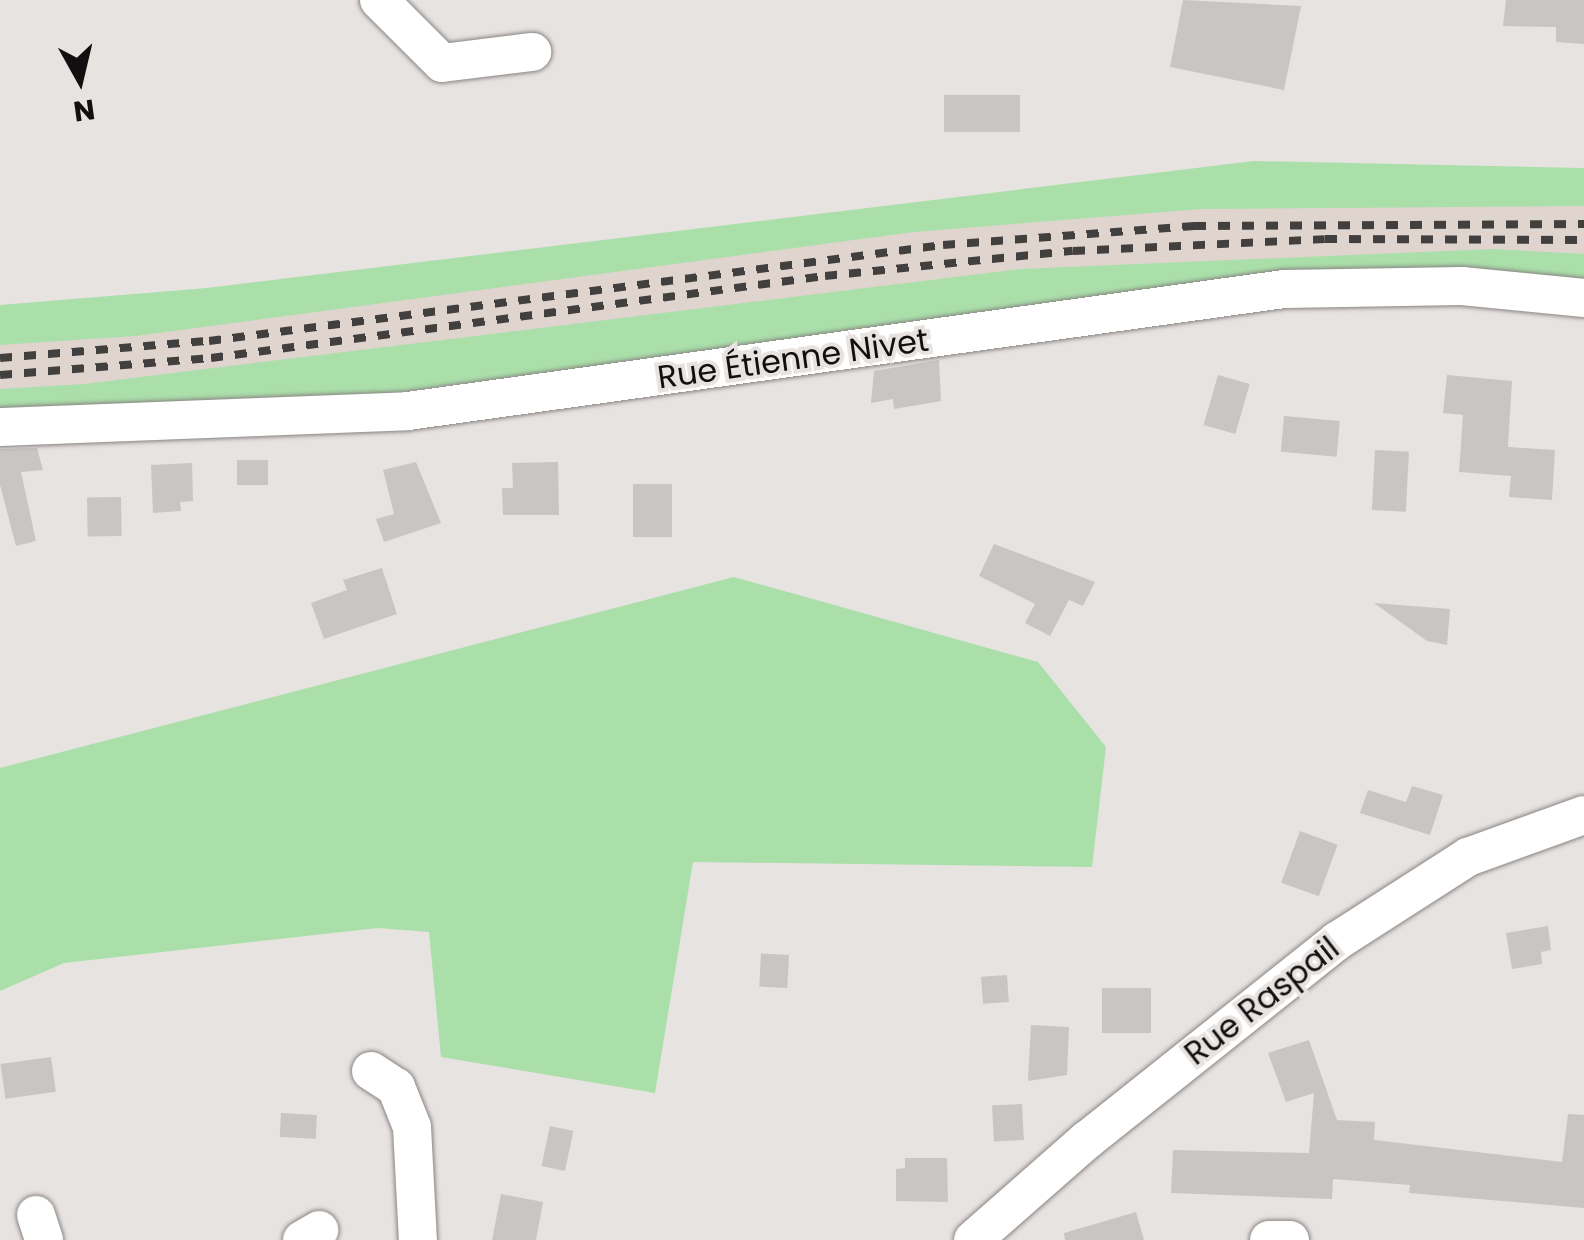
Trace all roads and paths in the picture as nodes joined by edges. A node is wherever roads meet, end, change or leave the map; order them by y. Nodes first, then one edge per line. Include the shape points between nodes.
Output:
1 (379, 0) edge
2 (532, 52) dead end
3 (1584, 298) edge
4 (0, 427) edge
5 (1584, 815) edge
6 (372, 1071) dead end
7 (418, 1240) edge
8 (974, 1240) edge
9 (1269, 1240) edge
10 (1290, 1240) edge

1 - 2 street via 442,64
3 - 4 street, Rue Étienne Nivet via 1462,286 1284,289 408,411
5 - 8 street, Rue Raspail via 1468,856 1336,941 1087,1140
6 - 7 street via 396,1087 412,1127
9 - 10 street

